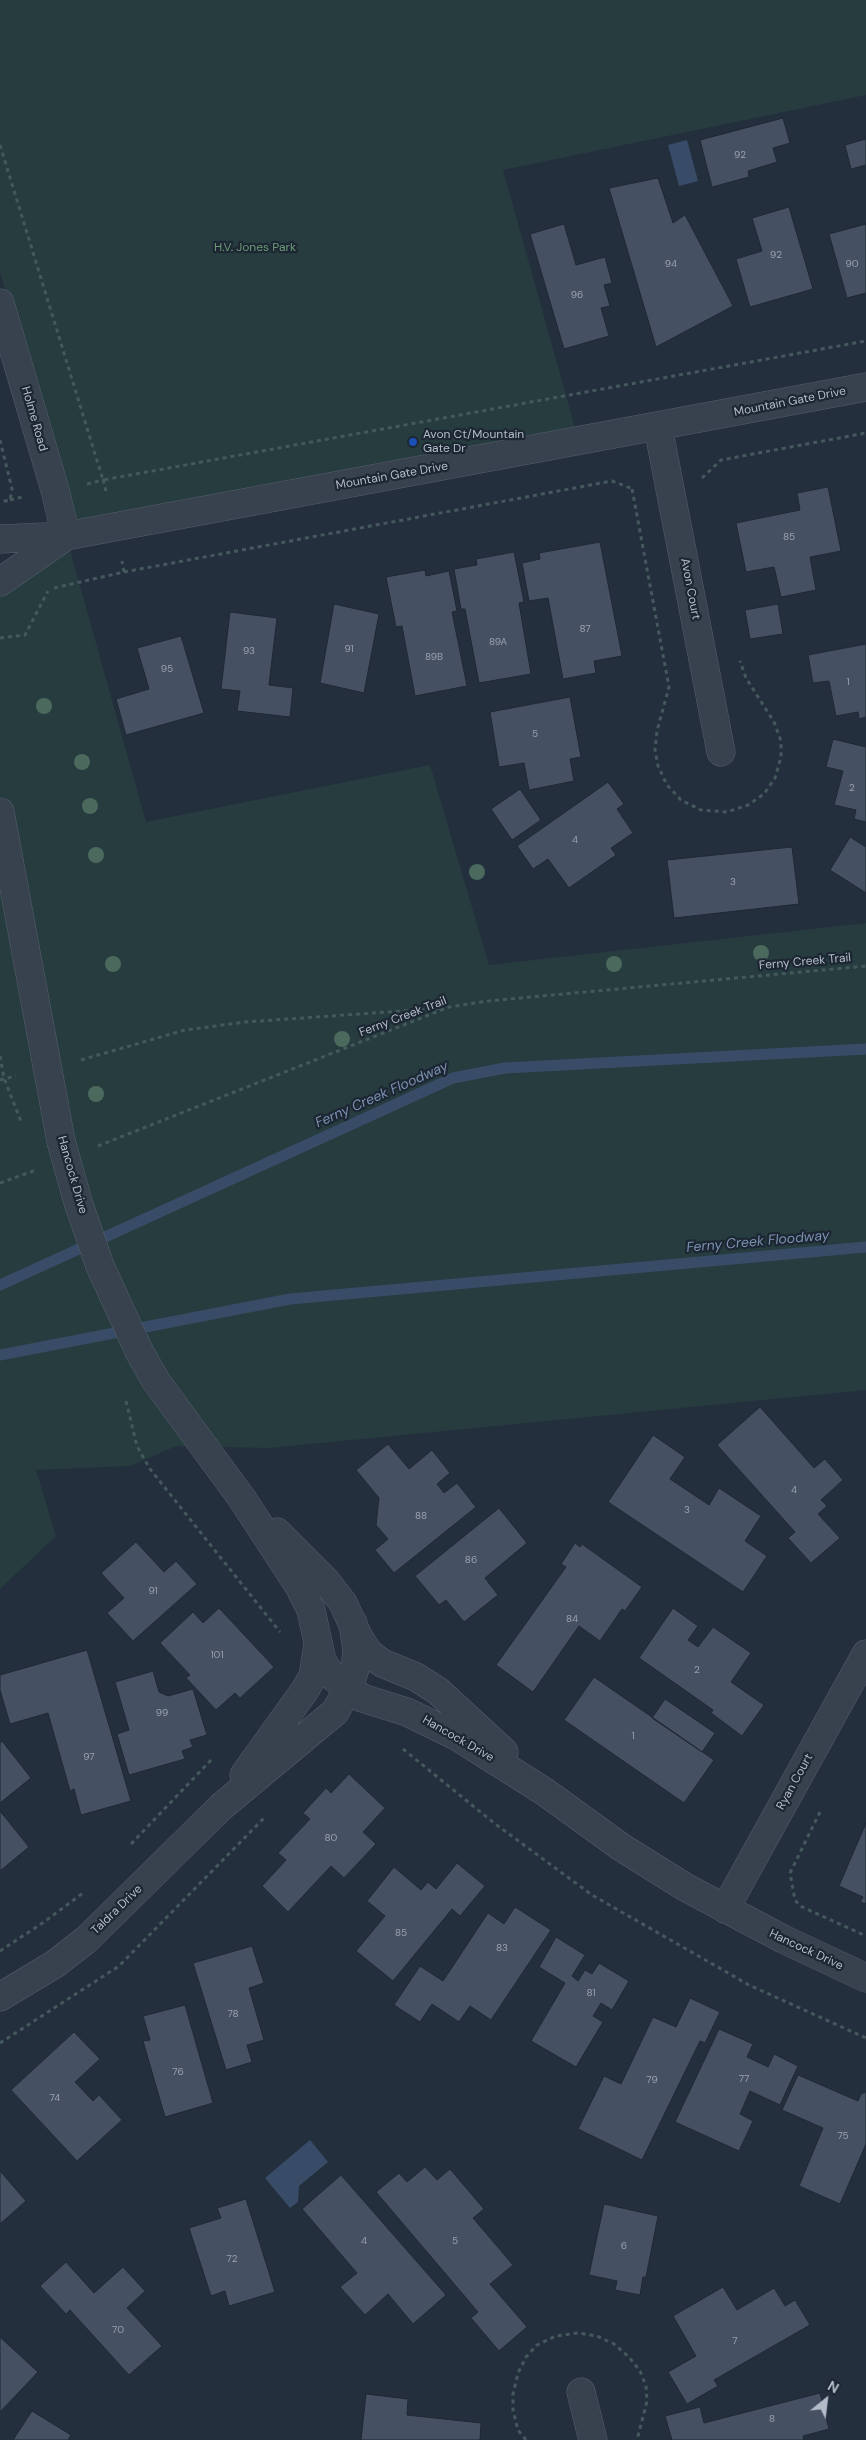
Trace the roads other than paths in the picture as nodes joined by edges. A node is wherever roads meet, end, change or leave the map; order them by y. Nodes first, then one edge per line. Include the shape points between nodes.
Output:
1 (0, 303) edge
2 (866, 387) edge
3 (658, 427) junction
4 (66, 536) junction
5 (0, 539) edge
6 (0, 582) edge
7 (721, 752) dead end
8 (0, 812) edge
9 (243, 1500) junction
10 (318, 1645) junction
11 (866, 1654) edge
12 (369, 1663) junction
13 (328, 1671) junction
14 (306, 1690) junction
15 (341, 1701) junction
16 (375, 1702) joint
17 (545, 1792) junction
18 (221, 1807) junction
19 (725, 1909) junction
20 (866, 1978) edge
21 (0, 1997) edge
22 (581, 2392) dead end
23 (593, 2440) edge

1 - 4 street, Holme Road
2 - 3 street, Mountain Gate Drive
3 - 4 street, Mountain Gate Drive
3 - 7 street, Avon Court
4 - 5 street, Mountain Gate Drive
4 - 6 street, Mountain Gate Drive
8 - 9 street, Hancock Drive, bridge via 61,1141 100,1266 156,1381
9 - 10 street, Hancock Drive via 312,1610
9 - 12 street, Hancock Drive via 326,1581 353,1623 357,1650
10 - 13 street, Hancock Drive
10 - 14 street, Taldra Drive via 313,1676
11 - 19 street, Ryan Court
12 - 13 street, Taldra Drive via 335,1667
12 - 15 street
12 - 17 street, Hancock Drive via 416,1677 438,1691
13 - 14 street, Taldra Drive
13 - 15 street, Hancock Drive
14 - 18 street, Taldra Drive
15 - 16 street, Taldra Drive
15 - 18 street, Taldra Drive
16 - 17 street, Hancock Drive via 432,1722
17 - 19 street, Hancock Drive via 621,1847
18 - 21 street, Taldra Drive via 88,1939 55,1964
19 - 20 street, Hancock Drive
22 - 23 street

